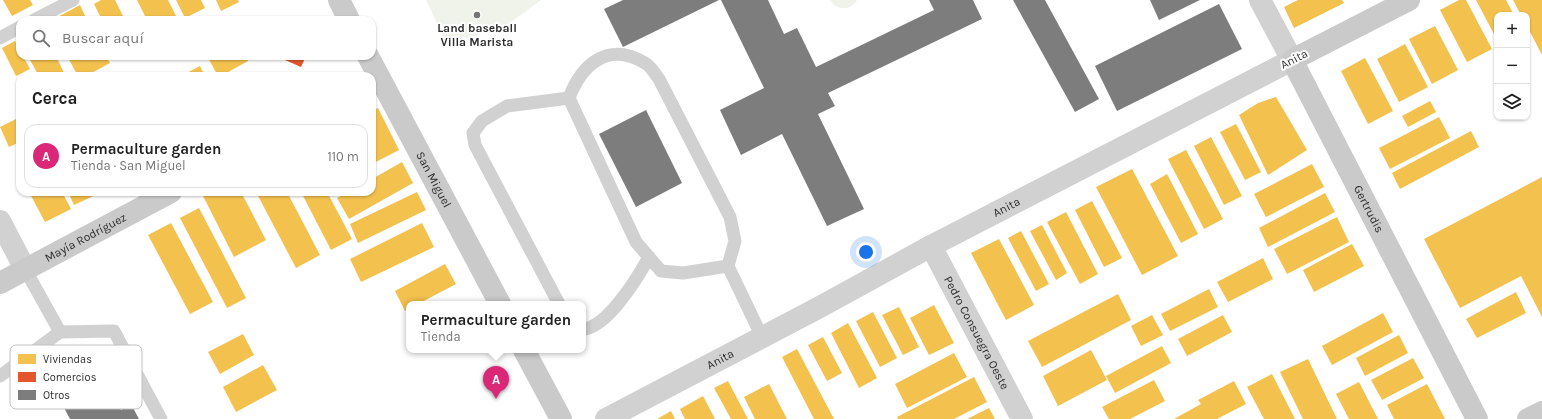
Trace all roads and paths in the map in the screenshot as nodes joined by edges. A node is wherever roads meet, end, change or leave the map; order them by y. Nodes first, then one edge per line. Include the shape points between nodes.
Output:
1 (73, 0) edge
2 (339, 0) edge
3 (1260, 0) edge
4 (1408, 0) edge
5 (42, 16) edge
6 (347, 16) edge
7 (16, 30) edge
8 (0, 38) edge
9 (369, 60) edge
10 (1292, 60) junction
11 (373, 72) edge
12 (376, 83) edge
13 (569, 98) junction
14 (163, 196) edge
15 (0, 221) edge
16 (931, 246) junction
17 (649, 257) junction
18 (728, 266) junction
19 (25, 269) junction
20 (0, 283) edge
21 (498, 301) edge
22 (557, 301) edge
23 (586, 329) edge
24 (60, 332) junction
25 (762, 337) junction
26 (42, 345) edge
27 (121, 345) edge
28 (526, 353) edge
29 (10, 369) edge
30 (0, 376) edge
31 (142, 383) edge
32 (1542, 412) edge
33 (161, 419) edge
34 (561, 419) edge
35 (606, 419) edge
36 (1022, 419) edge
37 (1477, 419) edge
38 (1528, 419) edge

1 - 5 lane
2 - 6 street
3 - 10 street, Gertrudis
4 - 10 street, Anita
7 - 8 lane
9 - 11 street, San Miguel
10 - 16 street, Anita
10 - 37 street, Gertrudis
12 - 21 street, San Miguel
13 - 17 lane via 636,242
13 - 18 lane via 574,84 590,63 608,56 626,55 646,63 659,79 730,217 735,241
13 - 22 lane via 507,106 482,120 473,133 475,145
14 - 19 street, Mayía Rodríguez
15 - 19 street
16 - 25 street, Anita
16 - 36 street, Pedro Consuegra Oeste
17 - 18 lane via 661,271 684,273
17 - 23 lane via 623,298 601,320
18 - 25 lane
19 - 20 street, Mayía Rodríguez
19 - 24 lane
24 - 26 lane
24 - 27 lane via 114,331
25 - 35 street, Anita
28 - 34 street
29 - 30 lane
31 - 33 lane
32 - 38 street

